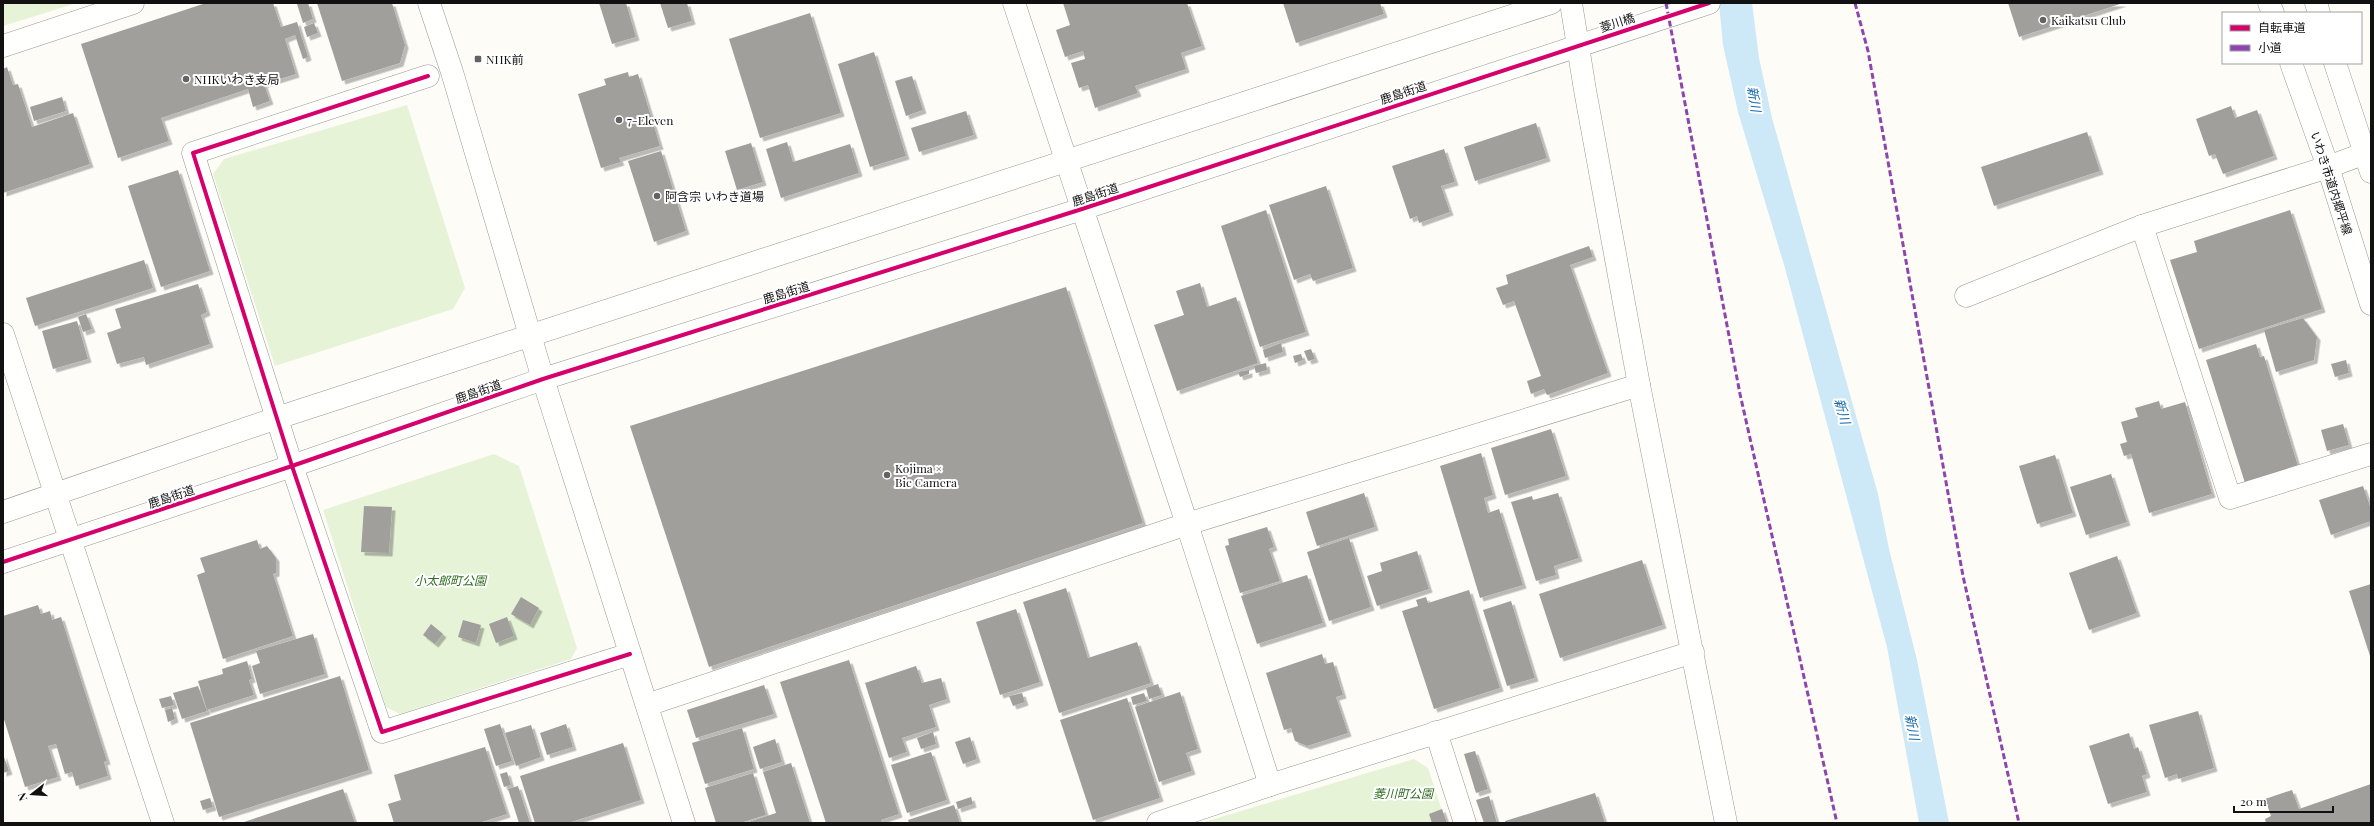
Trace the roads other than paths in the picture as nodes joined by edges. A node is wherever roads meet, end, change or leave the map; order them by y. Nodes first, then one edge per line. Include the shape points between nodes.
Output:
1 (133, 3) edge
2 (429, 3) edge
3 (1014, 3) edge
4 (1551, 3) edge
5 (1571, 3) edge
6 (1709, 3) edge
7 (1577, 45) junction
8 (3, 46) edge
9 (2291, 64) edge
10 (2335, 64) edge
11 (428, 76) dead end
12 (2369, 159) edge
13 (1066, 161) junction
14 (2328, 167) junction
15 (1082, 209) junction
16 (2142, 226) junction
17 (1966, 296) dead end
18 (2371, 304) edge
19 (3, 334) edge
20 (530, 336) junction
21 (543, 379) junction
22 (1639, 385) junction
23 (277, 418) junction
24 (2371, 454) edge
25 (292, 466) junction
26 (57, 494) junction
27 (3, 512) edge
28 (1187, 524) junction
29 (72, 539) junction
30 (3, 562) edge
31 (1693, 652) junction
32 (630, 654) junction
33 (646, 705) junction
34 (1436, 732) junction
35 (1270, 785) junction
36 (163, 823) edge
37 (684, 823) edge
38 (1158, 823) edge
39 (1465, 823) edge
40 (1726, 823) edge

1 - 8 street
2 - 20 street
3 - 13 street
4 - 13 street
5 - 7 street
6 - 7 street, 菱川橋
7 - 15 street, 鹿島街道
7 - 22 street
9 - 14 street, いわき市道内郷平線
10 - 12 street
11 - 23 street via 193,153
12 - 14 street
13 - 15 street
13 - 20 street
14 - 16 street
14 - 18 street, いわき市道内郷平線
15 - 21 street, 鹿島街道
15 - 28 street
16 - 17 street
16 - 24 street via 2230,498
19 - 26 street
20 - 21 street
20 - 23 street
21 - 25 street, 鹿島街道
21 - 32 street
22 - 28 street
22 - 31 street
23 - 25 street
23 - 26 street
25 - 29 street, 鹿島街道
25 - 32 street via 382,732
26 - 27 street
26 - 29 street
28 - 33 street
28 - 35 street
29 - 30 street, 鹿島街道
29 - 36 street
31 - 34 street
31 - 40 street
32 - 33 street
33 - 37 street
34 - 35 street
34 - 39 street
35 - 38 street

